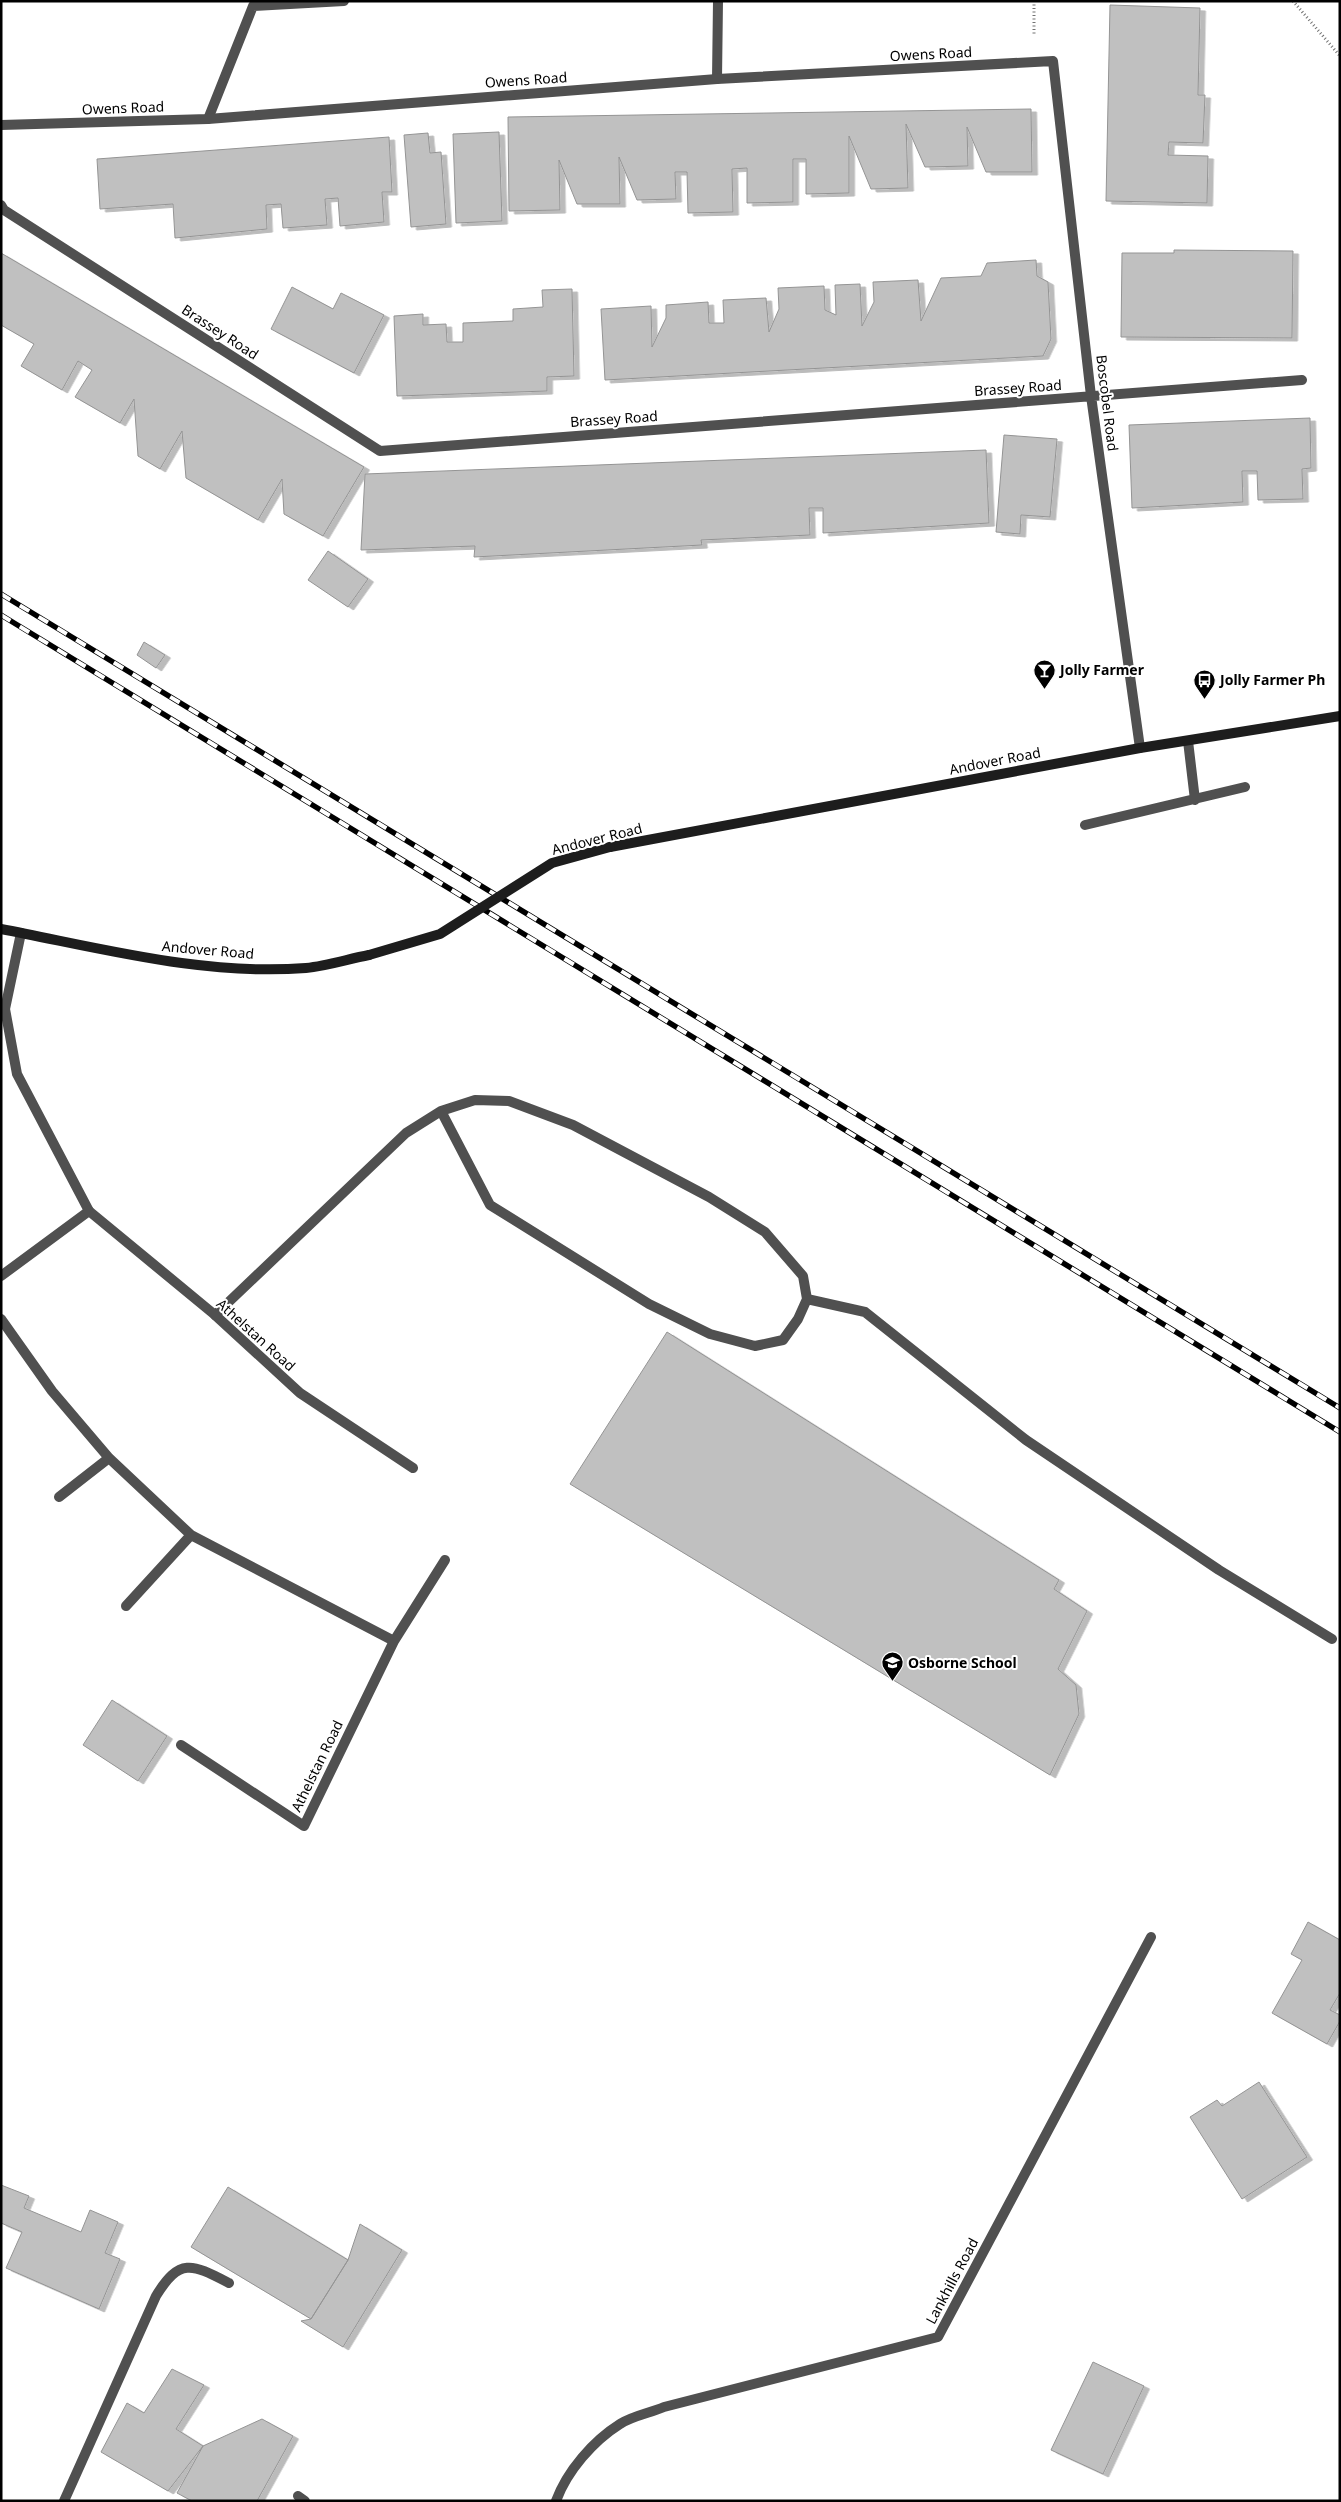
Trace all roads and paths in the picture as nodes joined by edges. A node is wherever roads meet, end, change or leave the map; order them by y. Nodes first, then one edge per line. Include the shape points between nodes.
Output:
1 (344, 1) edge
2 (718, 1) edge
3 (1293, 1) edge
4 (1340, 56) edge
5 (1053, 61) joint
6 (717, 79) junction
7 (208, 119) junction
8 (1, 125) edge
9 (1, 205) edge
10 (1302, 380) dead end
11 (1091, 396) junction
12 (1340, 716) edge
13 (1188, 741) junction
14 (1140, 748) junction
15 (1245, 787) dead end
16 (1195, 800) junction
17 (1085, 825) dead end
18 (1, 929) edge
19 (21, 933) junction
20 (441, 1111) junction
21 (90, 1211) junction
22 (1, 1276) edge
23 (807, 1299) junction
24 (215, 1315) junction
25 (1, 1319) edge
26 (109, 1458) junction
27 (412, 1468) dead end
28 (59, 1497) dead end
29 (191, 1535) junction
30 (445, 1560) dead end
31 (126, 1606) dead end
32 (1332, 1639) dead end
33 (394, 1641) junction
34 (181, 1745) dead end
35 (1150, 1937) dead end
36 (229, 2283) dead end
37 (64, 2501) edge
38 (556, 2501) edge

1 - 7 street via 253,6
2 - 6 street
3 - 4 path
5 - 6 street, Owens Road
5 - 11 street, Boscobel Road
6 - 7 street, Owens Road
7 - 8 street, Owens Road
9 - 11 street, Brassey Road via 4,210 380,451
10 - 11 street, Brassey Road
11 - 14 street, Boscobel Road
12 - 13 main road, Andover Road
13 - 14 main road, Andover Road
13 - 16 street
14 - 19 main road, Andover Road, bridge via 610,847 552,863 440,934 369,955 307,968 244,969 155,959
15 - 16 street
16 - 17 street
18 - 19 main road, Andover Road
19 - 21 street, Athelstan Road via 5,1009 16,1074
20 - 23 street via 475,1100 509,1101 573,1124 709,1197 765,1232 803,1276
20 - 23 street via 490,1205 649,1304 710,1334 756,1346 783,1340
20 - 24 street via 406,1133
21 - 22 street
21 - 24 street, Athelstan Road
23 - 32 street via 865,1312 1026,1440 1219,1570
24 - 27 street, Athelstan Road via 300,1392
25 - 26 street via 52,1391
26 - 28 street
26 - 29 street
29 - 31 street
29 - 33 street
30 - 33 street, Athelstan Road
33 - 34 street, Athelstan Road via 304,1826
35 - 38 street, Lankhills Road via 938,2337 664,2407 621,2424 593,2446 562,2484
36 - 37 street via 191,2267 177,2270 167,2278

